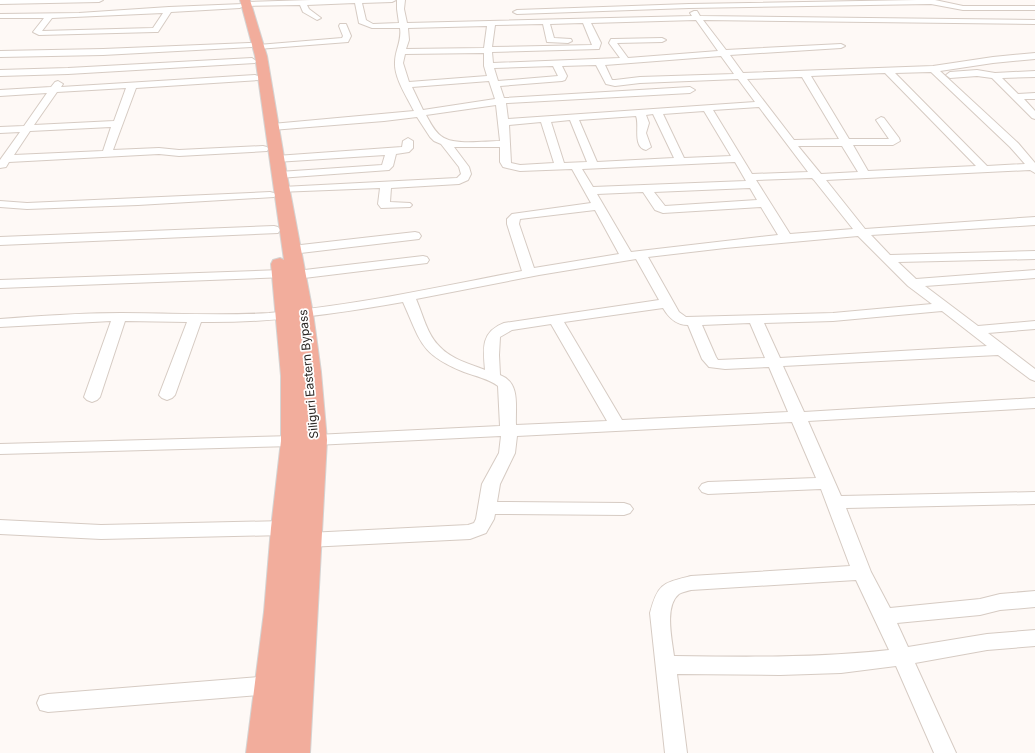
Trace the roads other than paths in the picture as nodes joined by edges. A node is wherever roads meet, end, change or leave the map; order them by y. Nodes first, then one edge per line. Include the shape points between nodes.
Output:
1 (99, 0) edge
2 (392, 0) edge
3 (401, 0) edge
4 (358, 1) junction
5 (0, 2) edge
6 (11, 2) junction
7 (243, 3) edge
8 (303, 3) junction
9 (686, 3) edge
10 (1035, 8) edge
11 (169, 9) junction
12 (0, 12) edge
13 (510, 13) dead end
14 (0, 16) edge
15 (49, 16) junction
16 (360, 17) junction
17 (374, 17) dead end
18 (317, 18) dead end
19 (699, 18) junction
20 (648, 19) junction
21 (586, 21) junction
22 (546, 22) junction
23 (1035, 22) edge
24 (490, 23) junction
25 (403, 25) junction
26 (343, 26) dead end
27 (155, 30) junction
28 (596, 40) junction
29 (841, 46) dead end
30 (667, 48) junction
31 (150, 50) junction
32 (488, 50) junction
33 (135, 51) junction
34 (402, 52) junction
35 (723, 53) junction
36 (0, 54) edge
37 (1035, 56) edge
38 (253, 58) junction
39 (626, 61) junction
40 (600, 62) junction
41 (556, 64) junction
42 (488, 66) junction
43 (141, 67) junction
44 (933, 69) junction
45 (68, 71) junction
46 (888, 71) junction
47 (0, 73) edge
48 (805, 74) junction
49 (1035, 74) edge
50 (941, 75) junction
51 (741, 76) junction
52 (995, 76) junction
53 (492, 81) junction
54 (132, 85) junction
55 (407, 86) junction
56 (54, 90) junction
57 (690, 90) dead end
58 (0, 93) edge
59 (1035, 96) edge
60 (1016, 97) junction
61 (500, 101) junction
62 (761, 104) junction
63 (706, 108) junction
64 (657, 112) junction
65 (421, 113) junction
66 (640, 113) junction
67 (1035, 116) edge
68 (573, 117) junction
69 (545, 119) junction
70 (881, 120) dead end
71 (505, 122) junction
72 (118, 124) junction
73 (272, 127) junction
74 (27, 128) junction
75 (0, 130) edge
76 (408, 141) dead end
77 (444, 142) junction
78 (845, 142) junction
79 (790, 143) junction
80 (505, 144) junction
81 (646, 147) dead end
82 (391, 152) junction
83 (107, 153) junction
84 (738, 158) junction
85 (680, 160) junction
86 (3, 163) edge
87 (593, 164) junction
88 (574, 165) junction
89 (560, 166) junction
90 (1034, 168) edge
91 (985, 170) junction
92 (274, 173) junction
93 (865, 175) junction
94 (816, 176) junction
95 (752, 181) junction
96 (386, 184) junction
97 (647, 189) junction
98 (590, 191) junction
99 (765, 203) junction
100 (0, 204) edge
101 (406, 205) dead end
102 (599, 206) junction
103 (1035, 221) edge
104 (274, 230) junction
105 (862, 233) junction
106 (415, 236) dead end
107 (786, 238) junction
108 (0, 241) edge
109 (292, 250) junction
110 (640, 255) junction
111 (1035, 255) edge
112 (627, 256) junction
113 (887, 259) junction
114 (423, 260) dead end
115 (529, 273) junction
116 (289, 274) junction
117 (1035, 274) edge
118 (913, 283) junction
119 (0, 284) edge
120 (408, 297) junction
121 (667, 302) junction
122 (944, 307) junction
123 (294, 314) junction
124 (119, 317) junction
125 (196, 318) junction
126 (556, 320) junction
127 (756, 320) junction
128 (694, 322) junction
129 (0, 323) edge
130 (1035, 325) edge
131 (975, 330) junction
132 (1001, 350) junction
133 (775, 363) junction
134 (1035, 376) edge
135 (493, 378) junction
136 (167, 395) dead end
137 (92, 397) dead end
138 (1035, 403) edge
139 (799, 417) junction
140 (618, 425) junction
141 (508, 431) junction
142 (315, 440) junction
143 (293, 441) junction
144 (0, 449) edge
145 (827, 483) junction
146 (708, 488) dead end
147 (1035, 498) edge
148 (835, 502) junction
149 (487, 508) junction
150 (624, 510) dead end
151 (0, 527) edge
152 (284, 528) junction
153 (308, 540) junction
154 (862, 572) junction
155 (1035, 599) edge
156 (884, 616) junction
157 (1035, 638) edge
158 (902, 657) junction
159 (665, 665) junction
160 (270, 685) junction
161 (48, 703) dead end
162 (263, 753) edge
163 (293, 753) edge
164 (676, 753) edge
165 (945, 753) edge

1 - 6 street
2 - 4 street
3 - 25 street
4 - 8 street
4 - 16 street
5 - 6 street
6 - 12 street
7 - 8 street
7 - 11 street
7 - 38 main road, Siliguri Eastern Bypass
8 - 18 street via 306,10
9 - 10 street via 943,2 963,8
9 - 13 street
9 - 19 street
11 - 15 street
11 - 27 street
14 - 15 street
15 - 27 street via 37,32
16 - 17 street
16 - 25 street via 372,26
19 - 20 street
19 - 23 street
19 - 35 street
20 - 21 street
20 - 30 street
21 - 22 street
21 - 28 street
22 - 24 street
22 - 28 street via 552,41
24 - 25 street
24 - 32 street
25 - 34 street
26 - 38 street via 347,36 345,40
27 - 33 street via 152,37
28 - 32 street via 598,45 592,48
29 - 35 street
30 - 35 street
30 - 39 street
30 - 39 street via 614,41
31 - 33 street
31 - 38 street
31 - 43 street
32 - 34 street
32 - 42 street
33 - 36 street
34 - 55 street via 398,64
35 - 51 street
37 - 44 street
38 - 43 street
38 - 54 street
38 - 73 main road, Siliguri Eastern Bypass
38 - 92 main road, Siliguri Eastern Bypass
39 - 40 street
40 - 41 street
40 - 51 street via 609,82 612,83
41 - 42 street
41 - 53 street via 562,78
42 - 53 street
43 - 45 street
44 - 46 street
44 - 50 street
45 - 47 street
45 - 56 street
46 - 48 street
46 - 91 street
48 - 51 street
48 - 78 street
49 - 52 street
50 - 52 street via 977,73
50 - 90 street
51 - 62 street
52 - 60 street
53 - 55 street
53 - 61 street
54 - 56 street
54 - 72 street
55 - 65 street
56 - 58 street
56 - 74 street
57 - 61 street
59 - 60 street
60 - 67 street
61 - 65 street
61 - 71 street
62 - 63 street
62 - 79 street
63 - 64 street
63 - 84 street
64 - 66 street
64 - 85 street
65 - 73 street
65 - 77 street via 433,135
66 - 68 street
66 - 81 street via 645,124 641,133
68 - 69 street
68 - 87 street
69 - 71 street
69 - 89 street
70 - 78 street via 895,141
71 - 80 street
72 - 74 street
72 - 83 street
73 - 92 main road, Siliguri Eastern Bypass
74 - 75 street
74 - 86 street
76 - 82 street via 408,148
77 - 80 street
77 - 96 street via 464,167 464,178 450,183
78 - 79 street
78 - 93 street
79 - 94 street
80 - 89 street via 505,162 511,167
82 - 92 street
82 - 92 street via 388,166 385,168
83 - 86 street
83 - 92 street via 179,153
84 - 85 street
84 - 95 street
85 - 87 street
87 - 88 street
88 - 89 street
88 - 98 street
90 - 91 street
91 - 93 street
92 - 96 street
92 - 100 street via 138,202 27,206
92 - 104 main road, Siliguri Eastern Bypass
92 - 109 main road, Siliguri Eastern Bypass
93 - 94 street
94 - 95 street
94 - 105 street
95 - 97 street
95 - 99 street
96 - 101 street via 385,206
97 - 98 street
97 - 99 street via 663,210
98 - 102 street
99 - 107 street
102 - 112 street
102 - 115 street via 516,216 513,224
103 - 105 street
104 - 108 street
104 - 116 main road, Siliguri Eastern Bypass
105 - 107 street
105 - 113 street
106 - 109 street
107 - 110 street
109 - 116 main road, Siliguri Eastern Bypass
110 - 112 street
110 - 121 street
111 - 113 street
112 - 115 street
113 - 118 street
114 - 116 street
115 - 120 street
116 - 119 street
116 - 123 main road, Siliguri Eastern Bypass
117 - 118 street
118 - 122 street
120 - 123 street
120 - 135 street via 426,338 435,351 456,363
121 - 126 street
121 - 128 street via 678,319
122 - 127 street via 841,317
122 - 131 street
123 - 125 street
123 - 142 main road, Siliguri Eastern Bypass via 310,372
123 - 143 main road, Siliguri Eastern Bypass
124 - 125 street
124 - 129 street
124 - 137 street
125 - 136 street
126 - 135 street via 500,329 492,342
126 - 140 street
127 - 128 street
127 - 133 street
128 - 133 street via 709,359 714,364
130 - 131 street
131 - 132 street
132 - 133 street
132 - 134 street
133 - 139 street
135 - 141 street via 505,384 507,389
138 - 139 street
139 - 140 street
139 - 145 street
140 - 141 street
141 - 142 street
141 - 149 street via 507,453 491,484
142 - 153 main road, Siliguri Eastern Bypass
143 - 144 street
143 - 152 main road, Siliguri Eastern Bypass
145 - 146 street
145 - 148 street
147 - 148 street
148 - 154 street
149 - 150 street
149 - 153 street via 480,528 470,532
151 - 152 street via 101,532
152 - 160 main road, Siliguri Eastern Bypass
153 - 163 main road, Siliguri Eastern Bypass
154 - 156 street
154 - 159 street via 691,583 673,588 664,598 660,613
155 - 156 street via 958,610
156 - 158 street
157 - 158 street via 987,642
158 - 159 street via 841,664
158 - 165 street
159 - 164 street
160 - 161 street
160 - 162 main road, Siliguri Eastern Bypass

